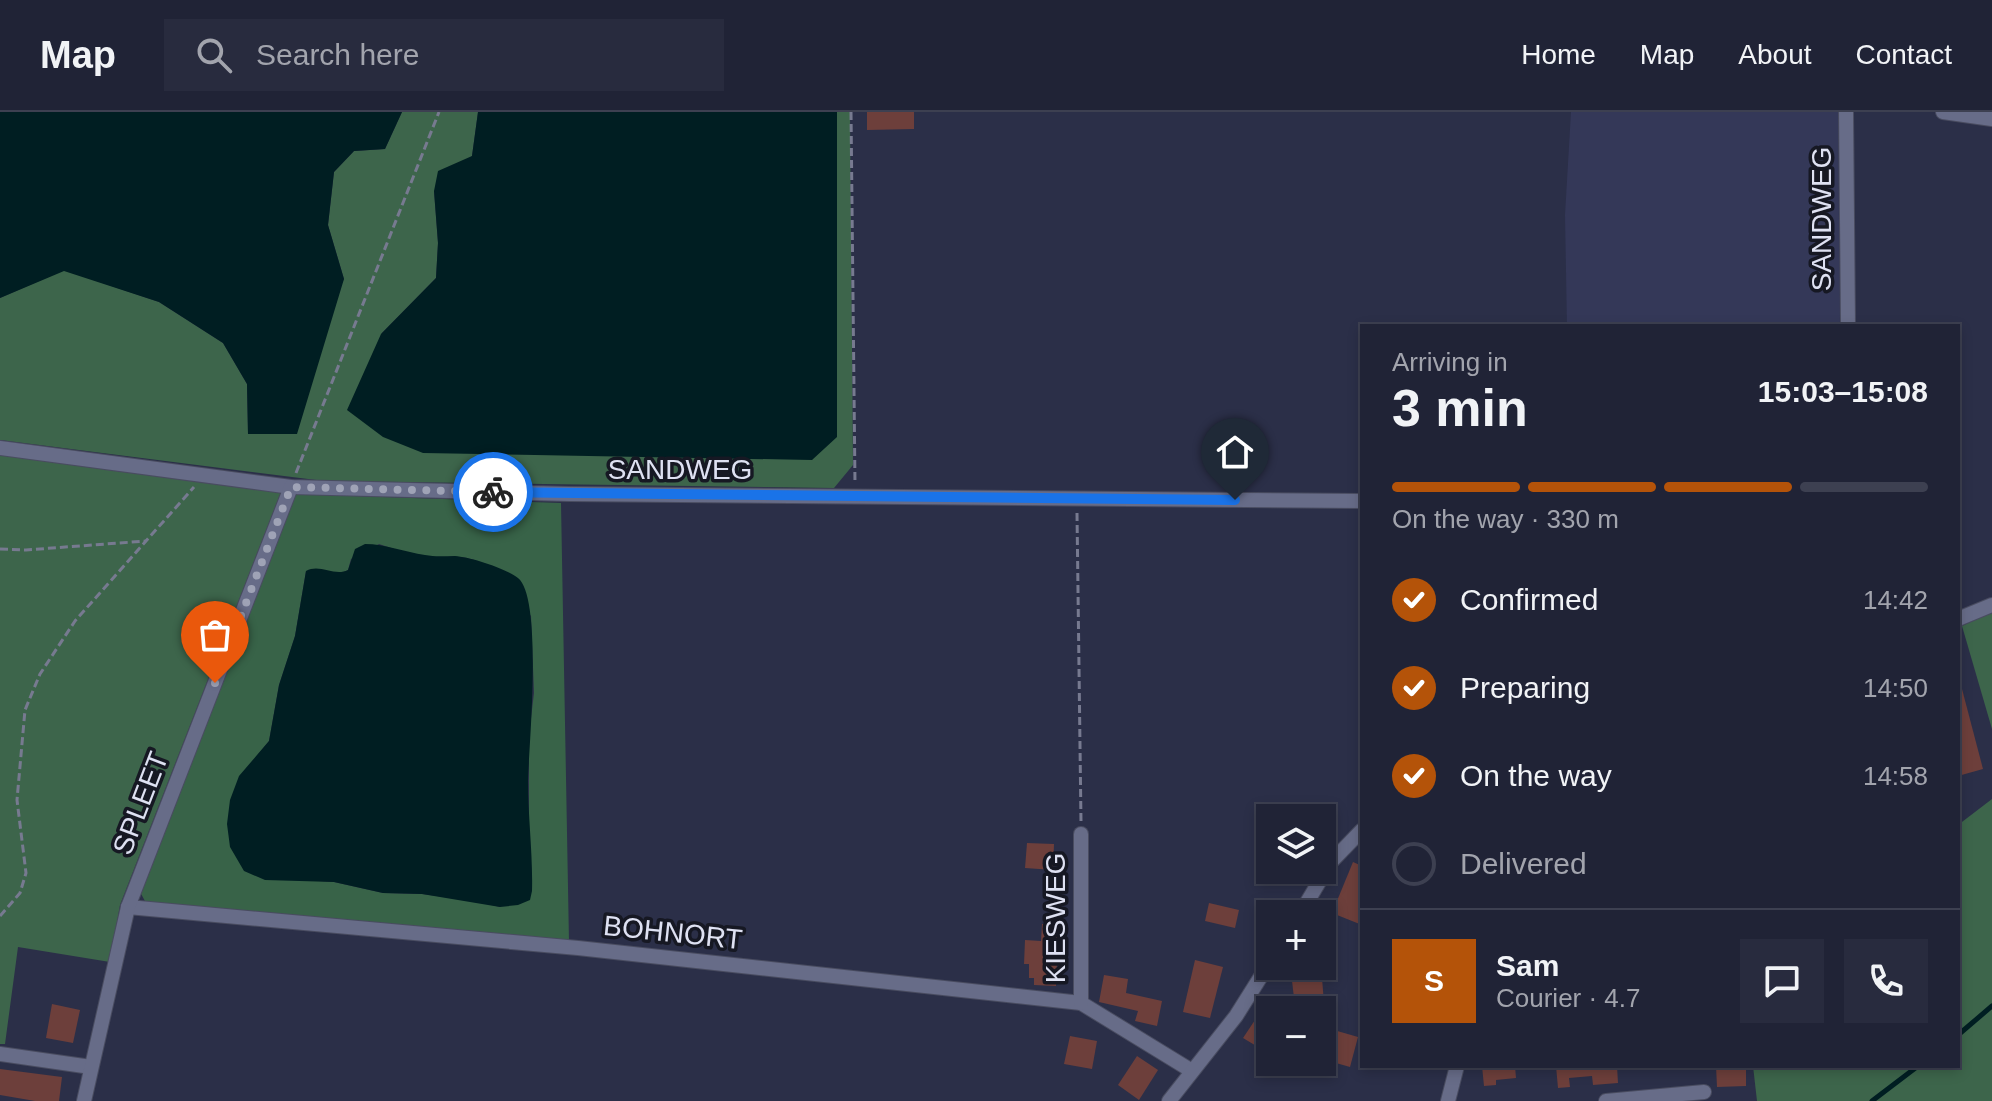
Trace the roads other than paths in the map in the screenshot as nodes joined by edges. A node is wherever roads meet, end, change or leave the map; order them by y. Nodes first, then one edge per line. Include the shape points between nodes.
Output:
1 (1846, 112) edge
2 (1943, 112) edge
3 (1992, 119) edge
4 (1848, 324) edge
5 (0, 448) edge
6 (291, 487) junction
7 (1360, 501) edge
8 (1992, 605) edge
9 (1960, 618) edge
10 (1360, 832) edge
11 (1081, 834) road end
12 (1308, 900) edge
13 (128, 907) junction
14 (1259, 980) edge
15 (1081, 1003) junction
16 (0, 1054) edge
17 (91, 1067) junction
18 (1456, 1068) edge
19 (1192, 1071) junction
20 (1704, 1092) dead end
21 (84, 1101) edge
22 (1169, 1101) edge
23 (1448, 1101) edge
24 (1606, 1101) edge

1 - 4 street, SANDWEG
2 - 3 street
5 - 6 street, SANDWEG
6 - 7 street, SANDWEG
6 - 13 street, SPLEET
8 - 9 street
10 - 12 street via 1331,862
11 - 15 street, KIESWEG
13 - 15 street, BOHNORT via 578,948
13 - 17 street, SPLEET
14 - 19 street
15 - 19 street, BOHNORT
16 - 17 street
17 - 21 street, SPLEET
18 - 23 street
19 - 22 street
20 - 24 street

